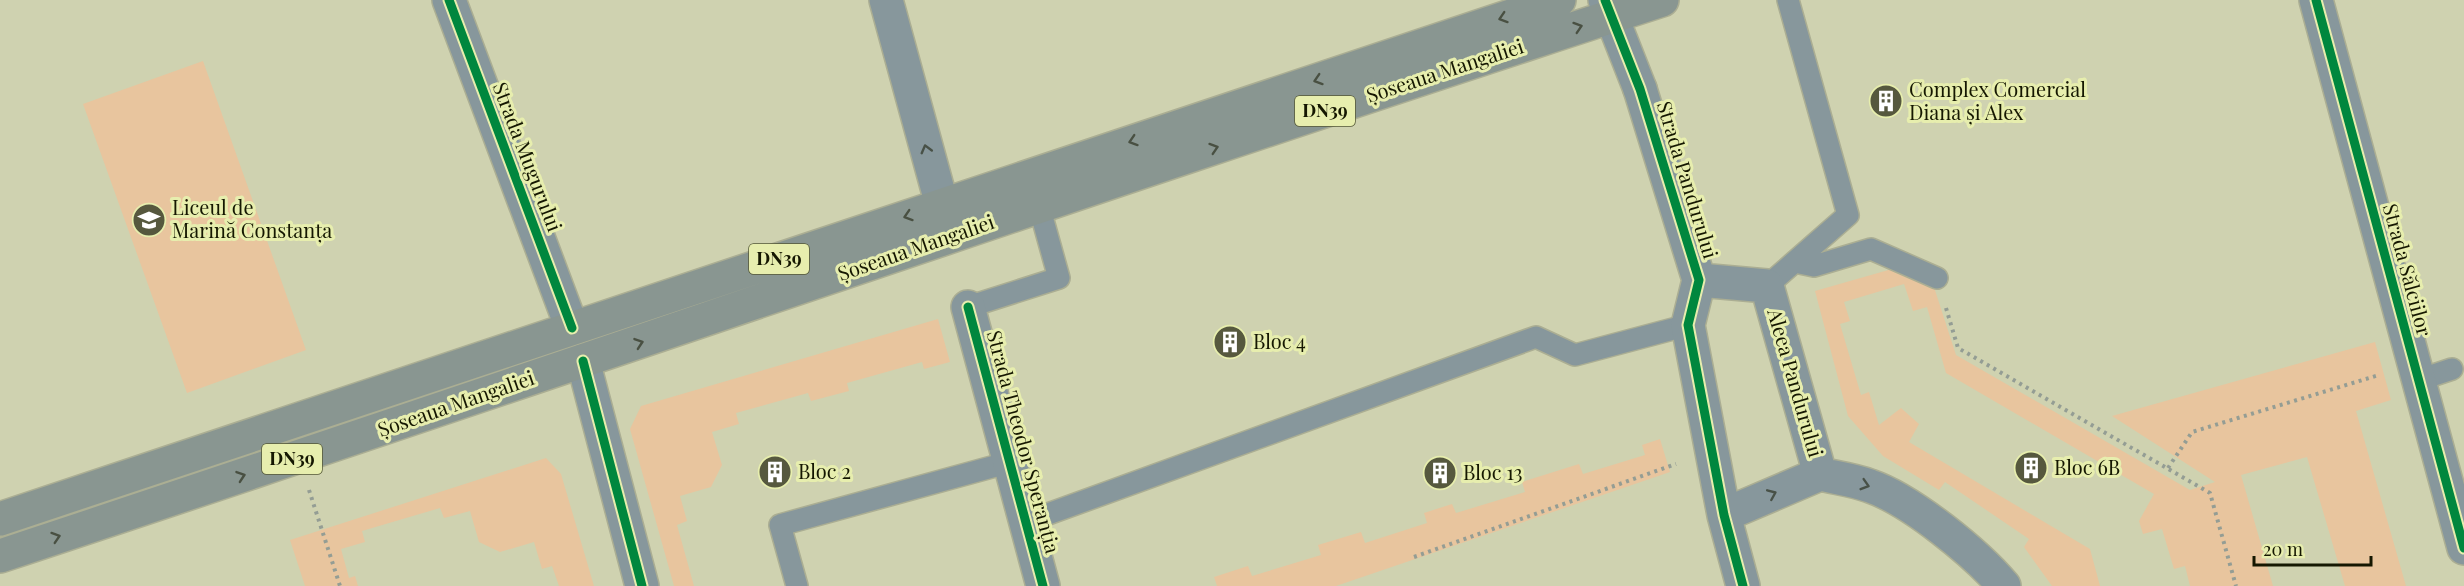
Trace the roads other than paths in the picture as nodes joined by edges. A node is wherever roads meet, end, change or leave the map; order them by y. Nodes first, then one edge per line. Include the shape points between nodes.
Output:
1 (449, 0) edge
2 (886, 0) edge
3 (1559, 0) edge
4 (1662, 0) edge
5 (1788, 0) edge
6 (2316, 0) edge
7 (1608, 8) edge
8 (942, 205) junction
9 (1039, 206) junction
10 (1795, 262) junction
11 (1937, 278) road end
12 (1699, 280) junction
13 (1767, 286) junction
14 (968, 307) joint
15 (1688, 325) junction
16 (572, 328) junction
17 (583, 361) junction
18 (2452, 369) dead end
19 (2416, 372) junction
20 (1010, 462) junction
21 (1820, 474) junction
22 (1724, 515) junction
23 (0, 519) edge
24 (1026, 522) junction
25 (2464, 548) edge
26 (0, 556) edge
27 (642, 586) edge
28 (797, 586) edge
29 (1043, 586) edge
30 (1743, 586) edge
31 (2004, 586) edge

1 - 16 street, Strada Mugurului
8 -> 2 street
3 -> 8 main road, Șoseaua Mangaliei / DN39
4 - 7 main road, Șoseaua Mangaliei / DN39
5 - 10 lane via 1848,215
6 - 19 street, Strada Sălciilor
9 -> 7 main road, Șoseaua Mangaliei / DN39
7 - 12 street, Strada Pandurului via 1640,89
8 -> 16 main road, Șoseaua Mangaliei / DN39
9 - 14 lane via 1059,278
17 -> 9 main road, Șoseaua Mangaliei / DN39
10 - 11 lane via 1814,266 1871,249
10 - 13 lane
12 - 13 street, Aleea Pandurului
12 - 15 street, Strada Pandurului
13 - 21 street, Aleea Pandurului
14 - 20 street, Strada Theodor Speranția
15 - 22 street, Strada Pandurului
15 - 24 lane via 1575,355 1536,338
16 - 23 main road, Șoseaua Mangaliei / DN39
26 -> 17 main road, Șoseaua Mangaliei / DN39
17 - 27 street
18 - 19 lane
19 - 25 street, Strada Sălciilor
20 - 24 street, Strada Theodor Speranția
20 - 28 lane via 780,525
22 -> 21 street
21 -> 31 street, Aleea Pandurului via 1871,486 1921,512 1992,571
22 - 30 street, Strada Pandurului
24 - 29 street, Strada Theodor Speranția

